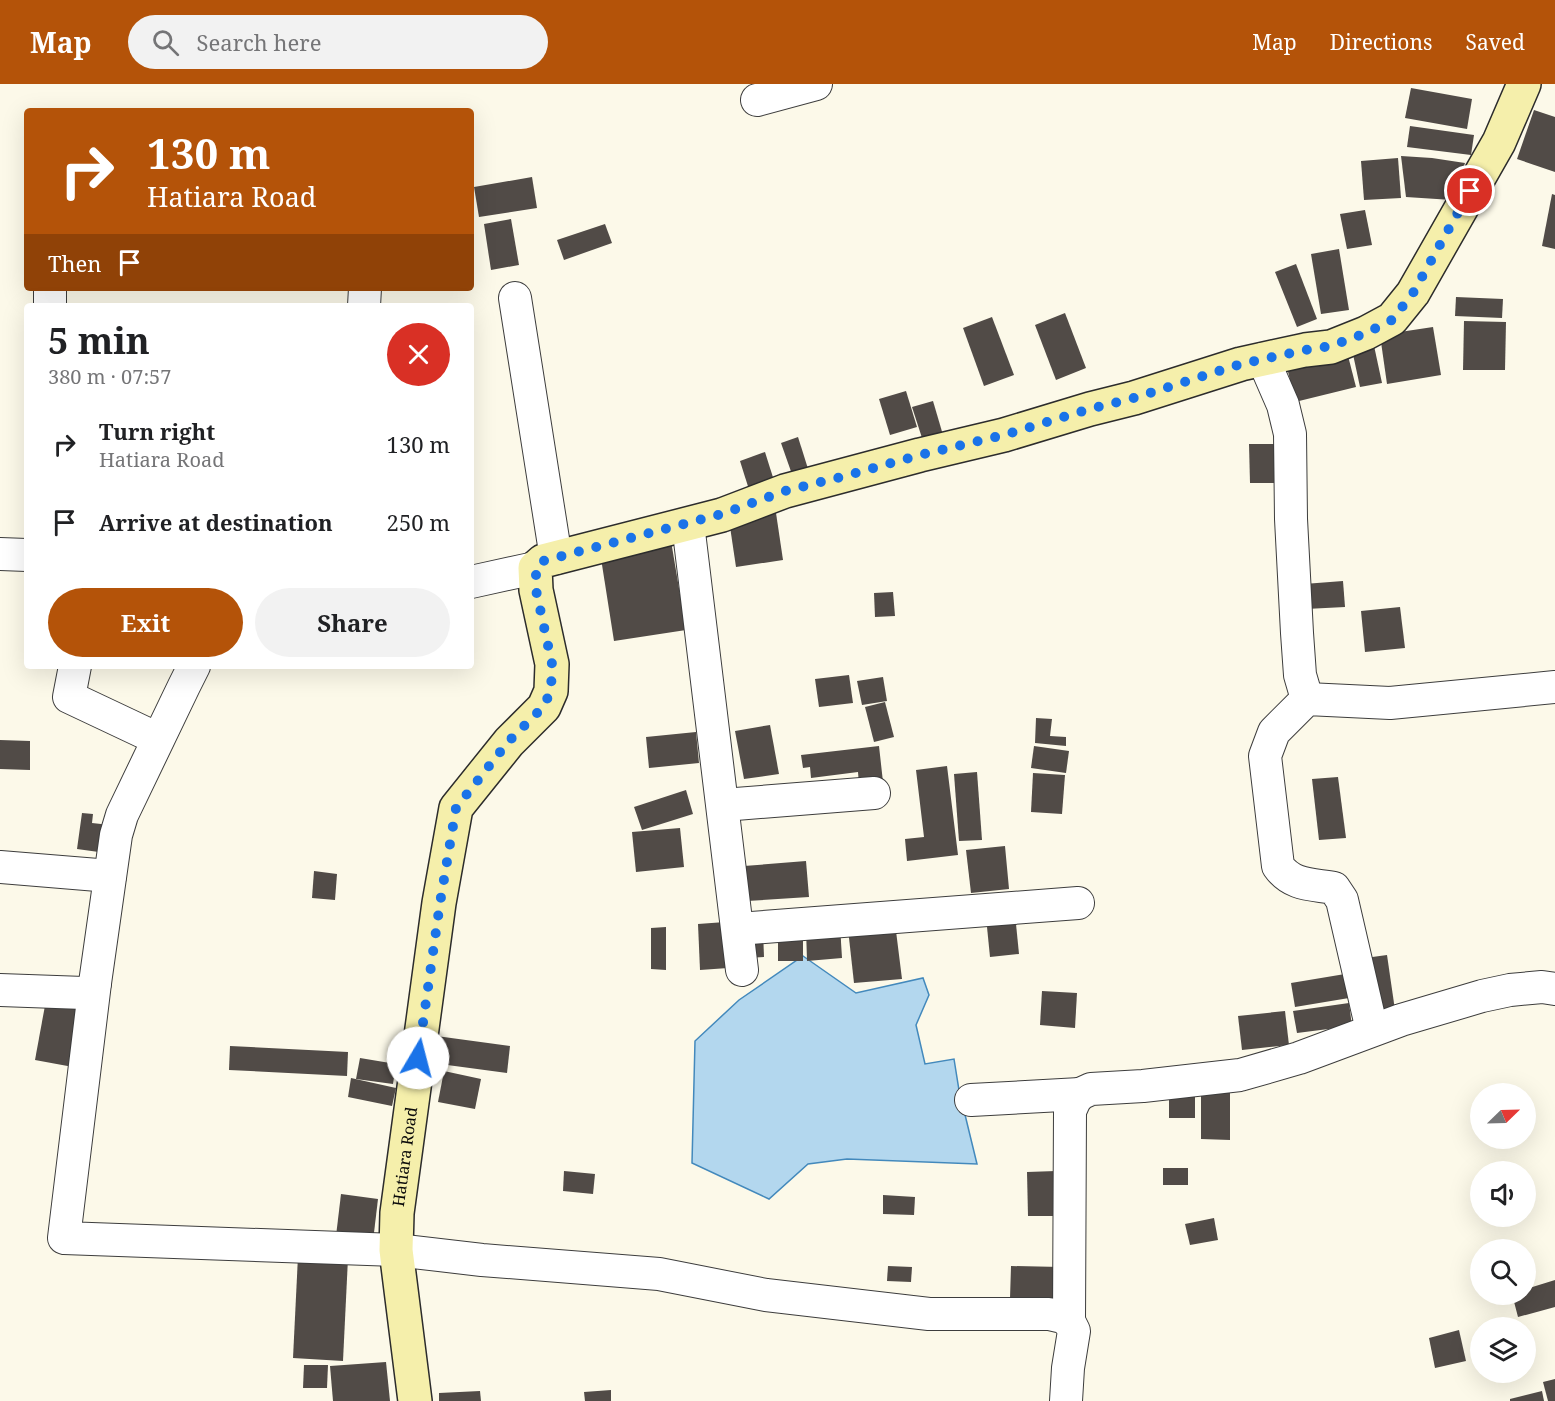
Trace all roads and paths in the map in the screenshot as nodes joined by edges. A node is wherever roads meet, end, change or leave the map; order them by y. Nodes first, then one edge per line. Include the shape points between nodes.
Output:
1 (816, 84) edge
2 (1524, 84) edge
3 (757, 100) dead end
4 (515, 298) dead end
5 (1263, 359) junction
6 (688, 524) junction
7 (0, 554) edge
8 (24, 555) edge
9 (546, 563) junction
10 (474, 581) edge
11 (74, 669) edge
12 (193, 669) edge
13 (1555, 687) edge
14 (1307, 699) junction
15 (158, 739) junction
16 (874, 793) dead end
17 (723, 805) junction
18 (0, 867) edge
19 (110, 876) junction
20 (1078, 903) dead end
21 (738, 929) junction
22 (742, 970) dead end
23 (95, 983) junction
24 (1555, 989) edge
25 (0, 990) edge
26 (1372, 1030) junction
27 (1080, 1094) junction
28 (971, 1100) dead end
29 (396, 1250) junction
30 (1069, 1321) junction
31 (416, 1401) edge
32 (1066, 1401) edge

1 - 3 street
2 - 5 street via 1499,142 1413,293 1392,320 1331,346
4 - 9 street
5 - 6 street via 1004,435 785,491
5 - 14 street via 1283,405 1290,434 1297,633 1300,675
6 - 9 street
6 - 17 street
7 - 8 street
9 - 10 street
9 - 29 street, Hatiara Road via 536,590 552,664 551,691 543,707 508,742 456,808 397,1213
11 - 15 street via 69,697
12 - 15 street
13 - 14 street via 1390,703
14 - 26 street via 1274,732 1265,756 1278,866 1295,881 1334,888 1342,900
15 - 19 street via 122,815
16 - 17 street
17 - 21 street
18 - 19 street
19 - 23 street
20 - 21 street
21 - 22 street
23 - 25 street via 84,993
23 - 29 street via 64,1238
24 - 26 street via 1510,990 1482,996
26 - 27 street via 1240,1075 1091,1089
27 - 28 street
27 - 30 street via 1071,1111
29 - 30 street via 659,1274 766,1295 870,1308 930,1314 1049,1314
29 - 31 street, Hatiara Road
30 - 32 street via 1074,1331

